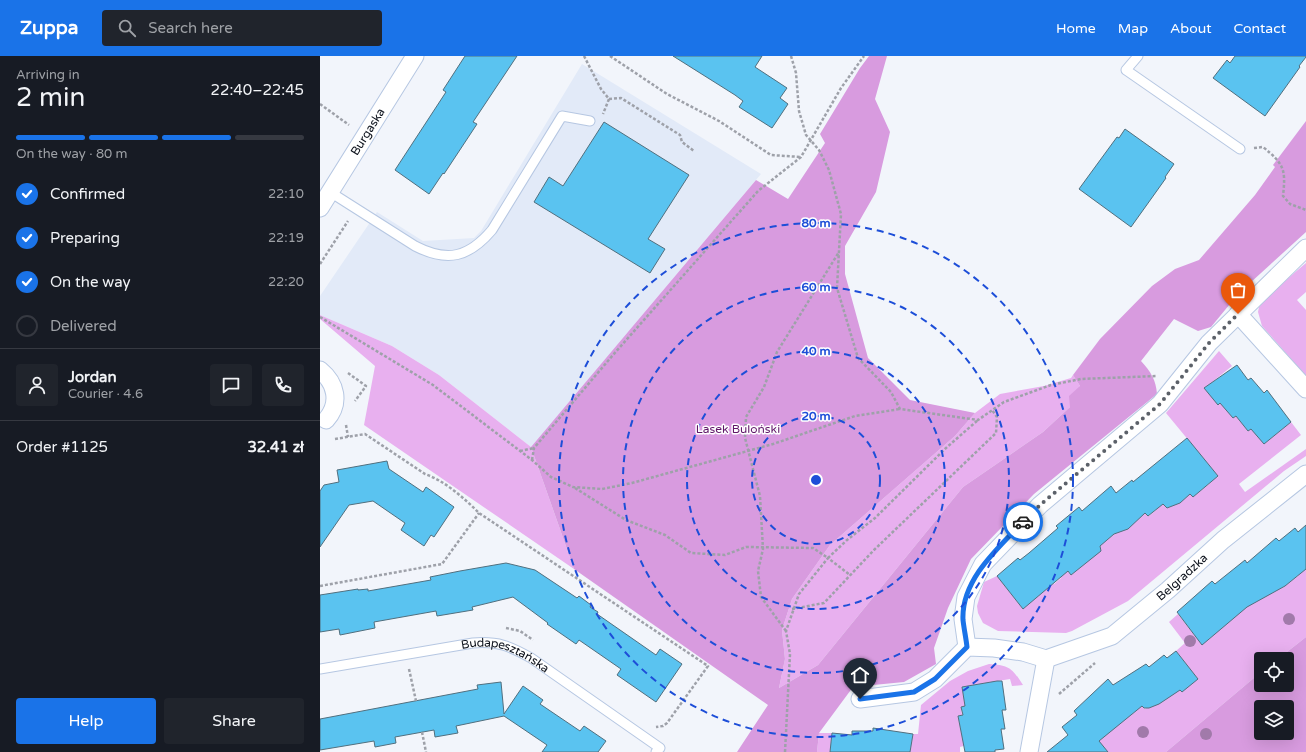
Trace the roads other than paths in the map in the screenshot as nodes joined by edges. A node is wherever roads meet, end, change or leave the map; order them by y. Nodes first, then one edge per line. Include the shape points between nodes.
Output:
1 (415, 56) edge
2 (1138, 56) edge
3 (590, 121) dead end
4 (1240, 149) road end
5 (330, 192) junction
6 (320, 208) edge
7 (1306, 248) edge
8 (1238, 314) junction
9 (320, 370) edge
10 (1306, 389) edge
11 (323, 425) edge
12 (1306, 474) edge
13 (967, 647) junction
14 (1046, 659) junction
15 (320, 669) edge
16 (860, 699) dead end
17 (656, 752) edge
18 (1029, 752) edge

1 - 5 street, Burgaska
2 - 4 lane via 1126,70
3 - 5 lane via 562,116 492,230 481,243 468,252 454,256 429,253
5 - 6 street, Burgaska
7 - 8 street
8 - 10 street
8 - 13 street via 1209,343 1160,404 1040,505 983,564 966,598 963,619
9 - 11 street via 334,386 336,396 334,410
12 - 14 street, Belgradzka via 1223,540 1112,636
13 - 14 street via 1024,652
13 - 16 street via 935,679 914,692
14 - 18 street
15 - 17 lane, Budapesztańska via 474,642 492,642 512,647 531,658 660,748

